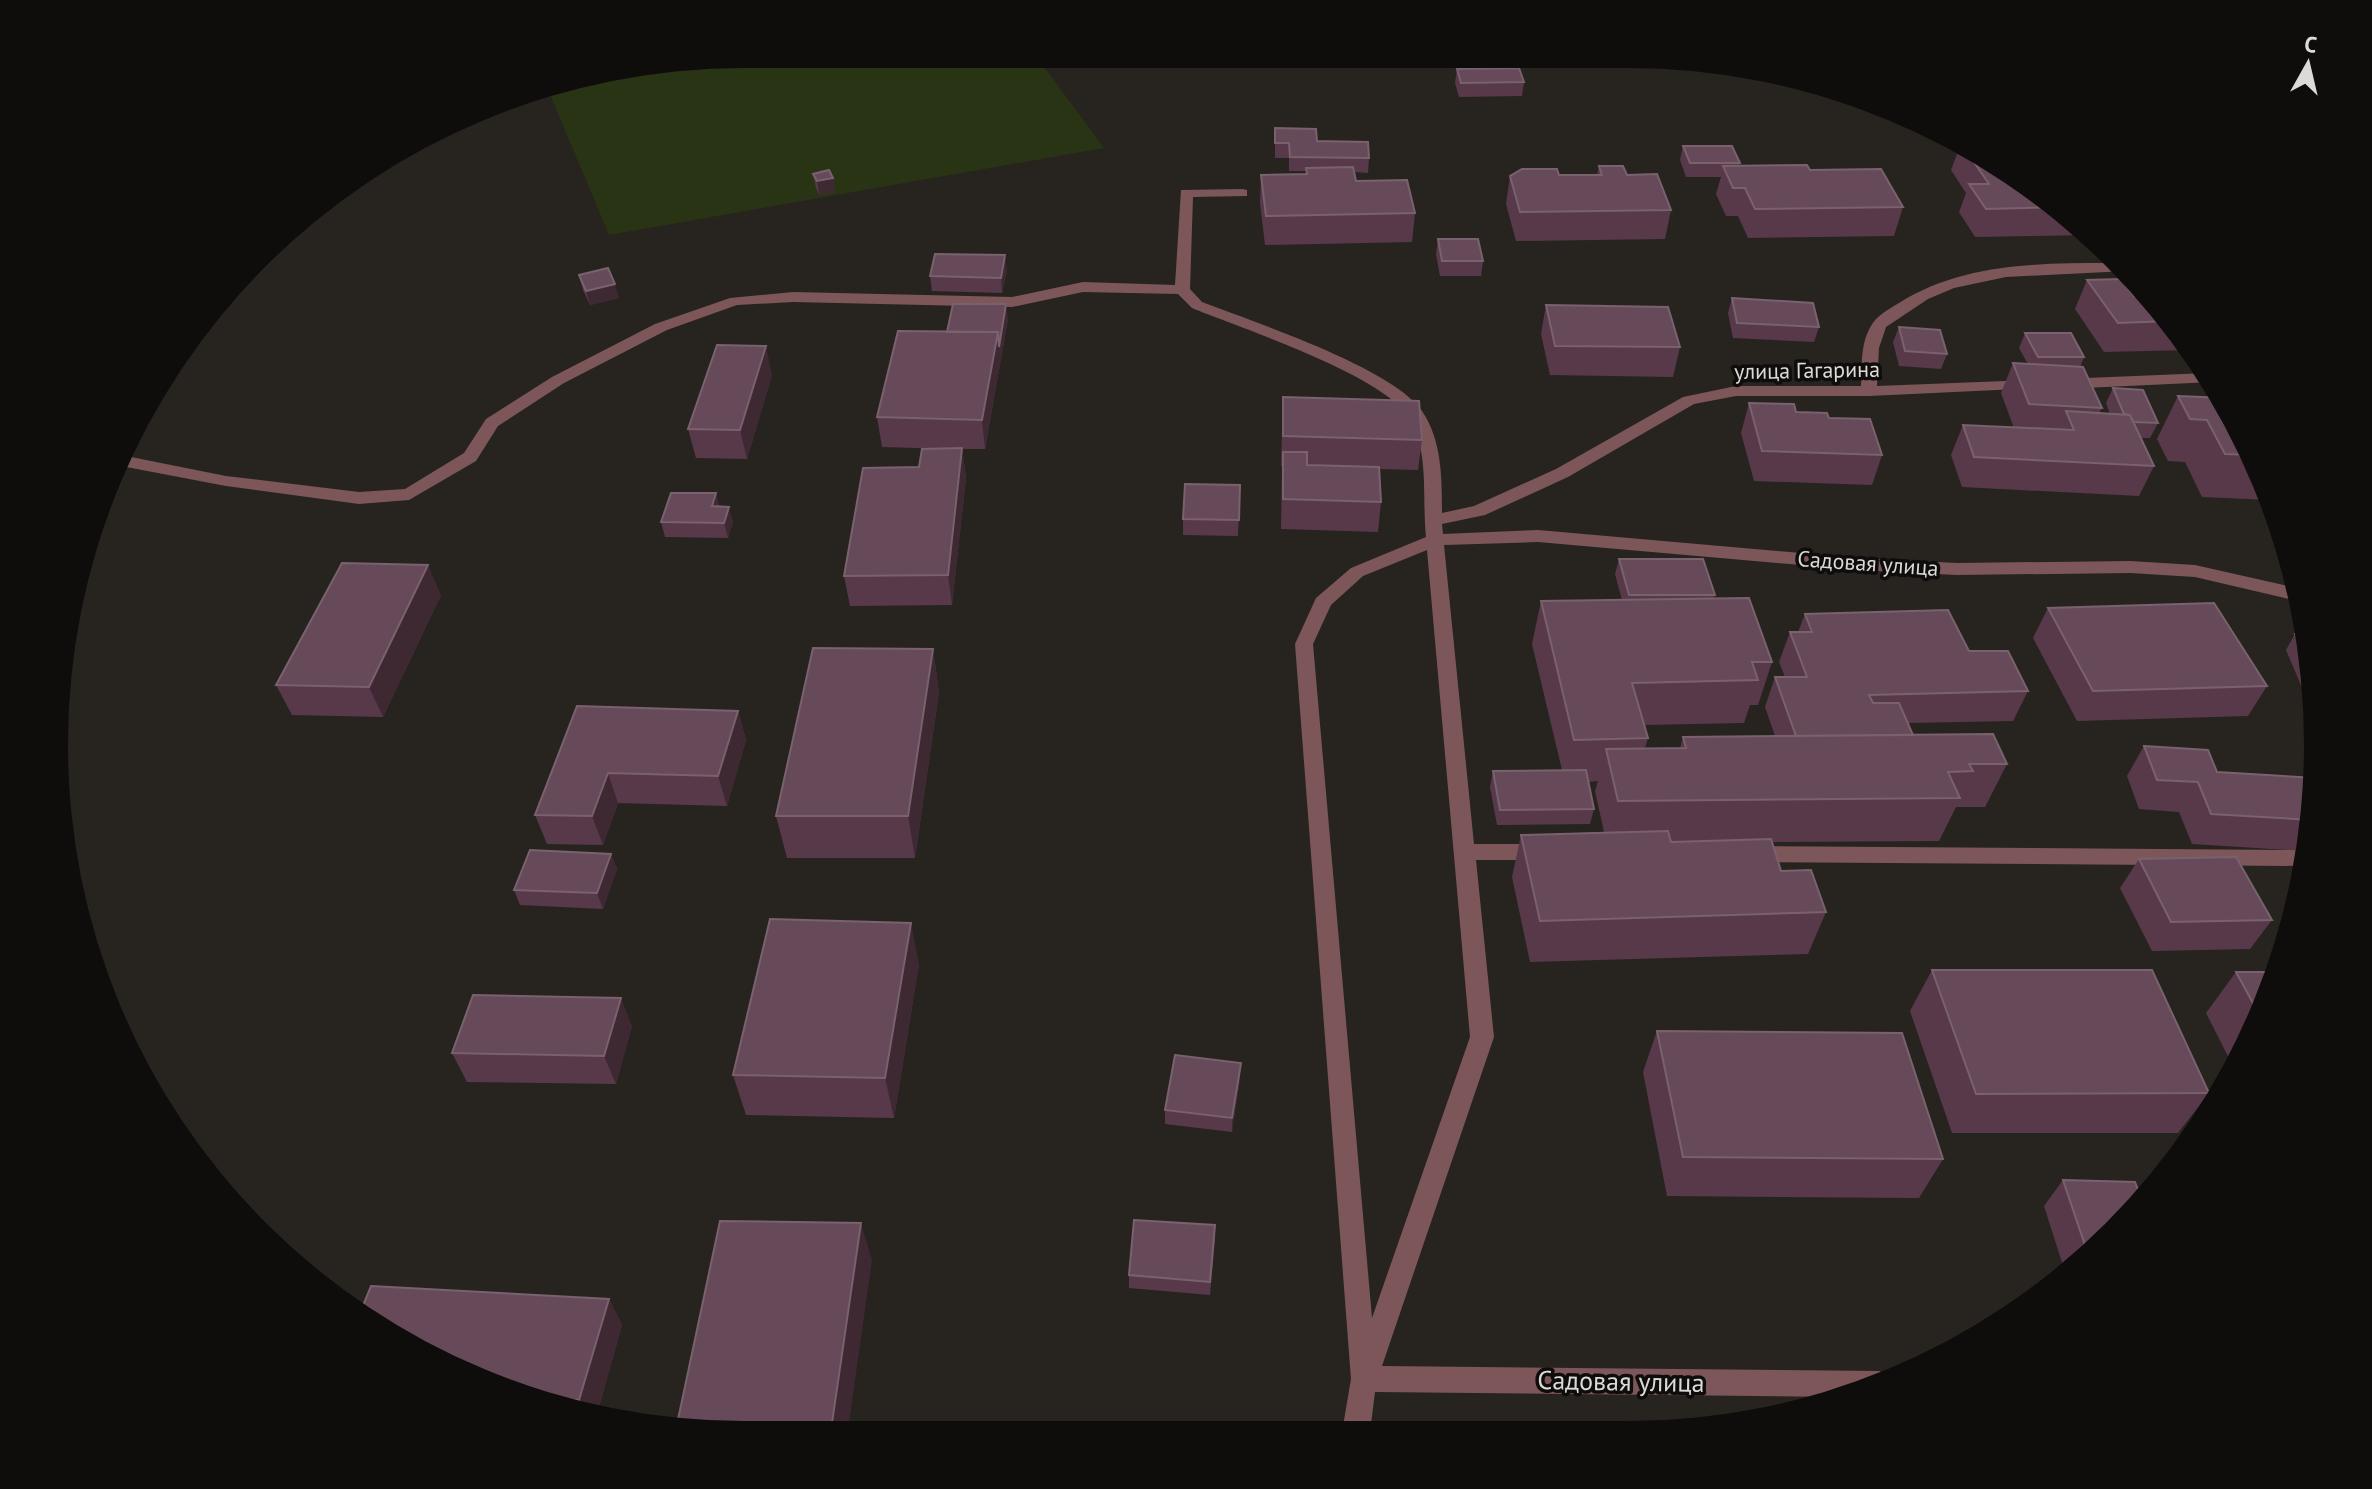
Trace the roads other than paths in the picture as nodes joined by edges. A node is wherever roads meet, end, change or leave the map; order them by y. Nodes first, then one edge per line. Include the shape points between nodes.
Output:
1 (1242, 193) dead end
2 (2107, 267) edge
3 (1182, 290) junction
4 (2196, 379) edge
5 (1869, 391) junction
6 (130, 462) edge
7 (1434, 530) junction
8 (2286, 592) edge
9 (1465, 852) junction
10 (1560, 852) edge
11 (1735, 854) edge
12 (2294, 858) edge
13 (1364, 1379) junction
14 (1849, 1384) edge
15 (1358, 1421) edge

1 - 3 street via 1186,193
2 - 5 street via 2043,268 1979,277 1918,296 1879,326
3 - 6 street via 1083,287 1012,302 793,297 735,301 661,327 558,380 492,423 470,457 409,494 359,498
3 - 7 street via 1197,305 1380,383 1415,411 1433,462
4 - 5 street, улица Гагарина
5 - 7 street, улица Гагарина via 1736,391 1689,400 1548,479
7 - 8 street, Садовая улица via 1957,569 2195,571
7 - 9 street
7 - 13 street via 1357,572 1323,602 1304,644
9 - 10 street
9 - 13 street via 1482,1037
11 - 12 street
13 - 14 street, Садовая улица
13 - 15 street

